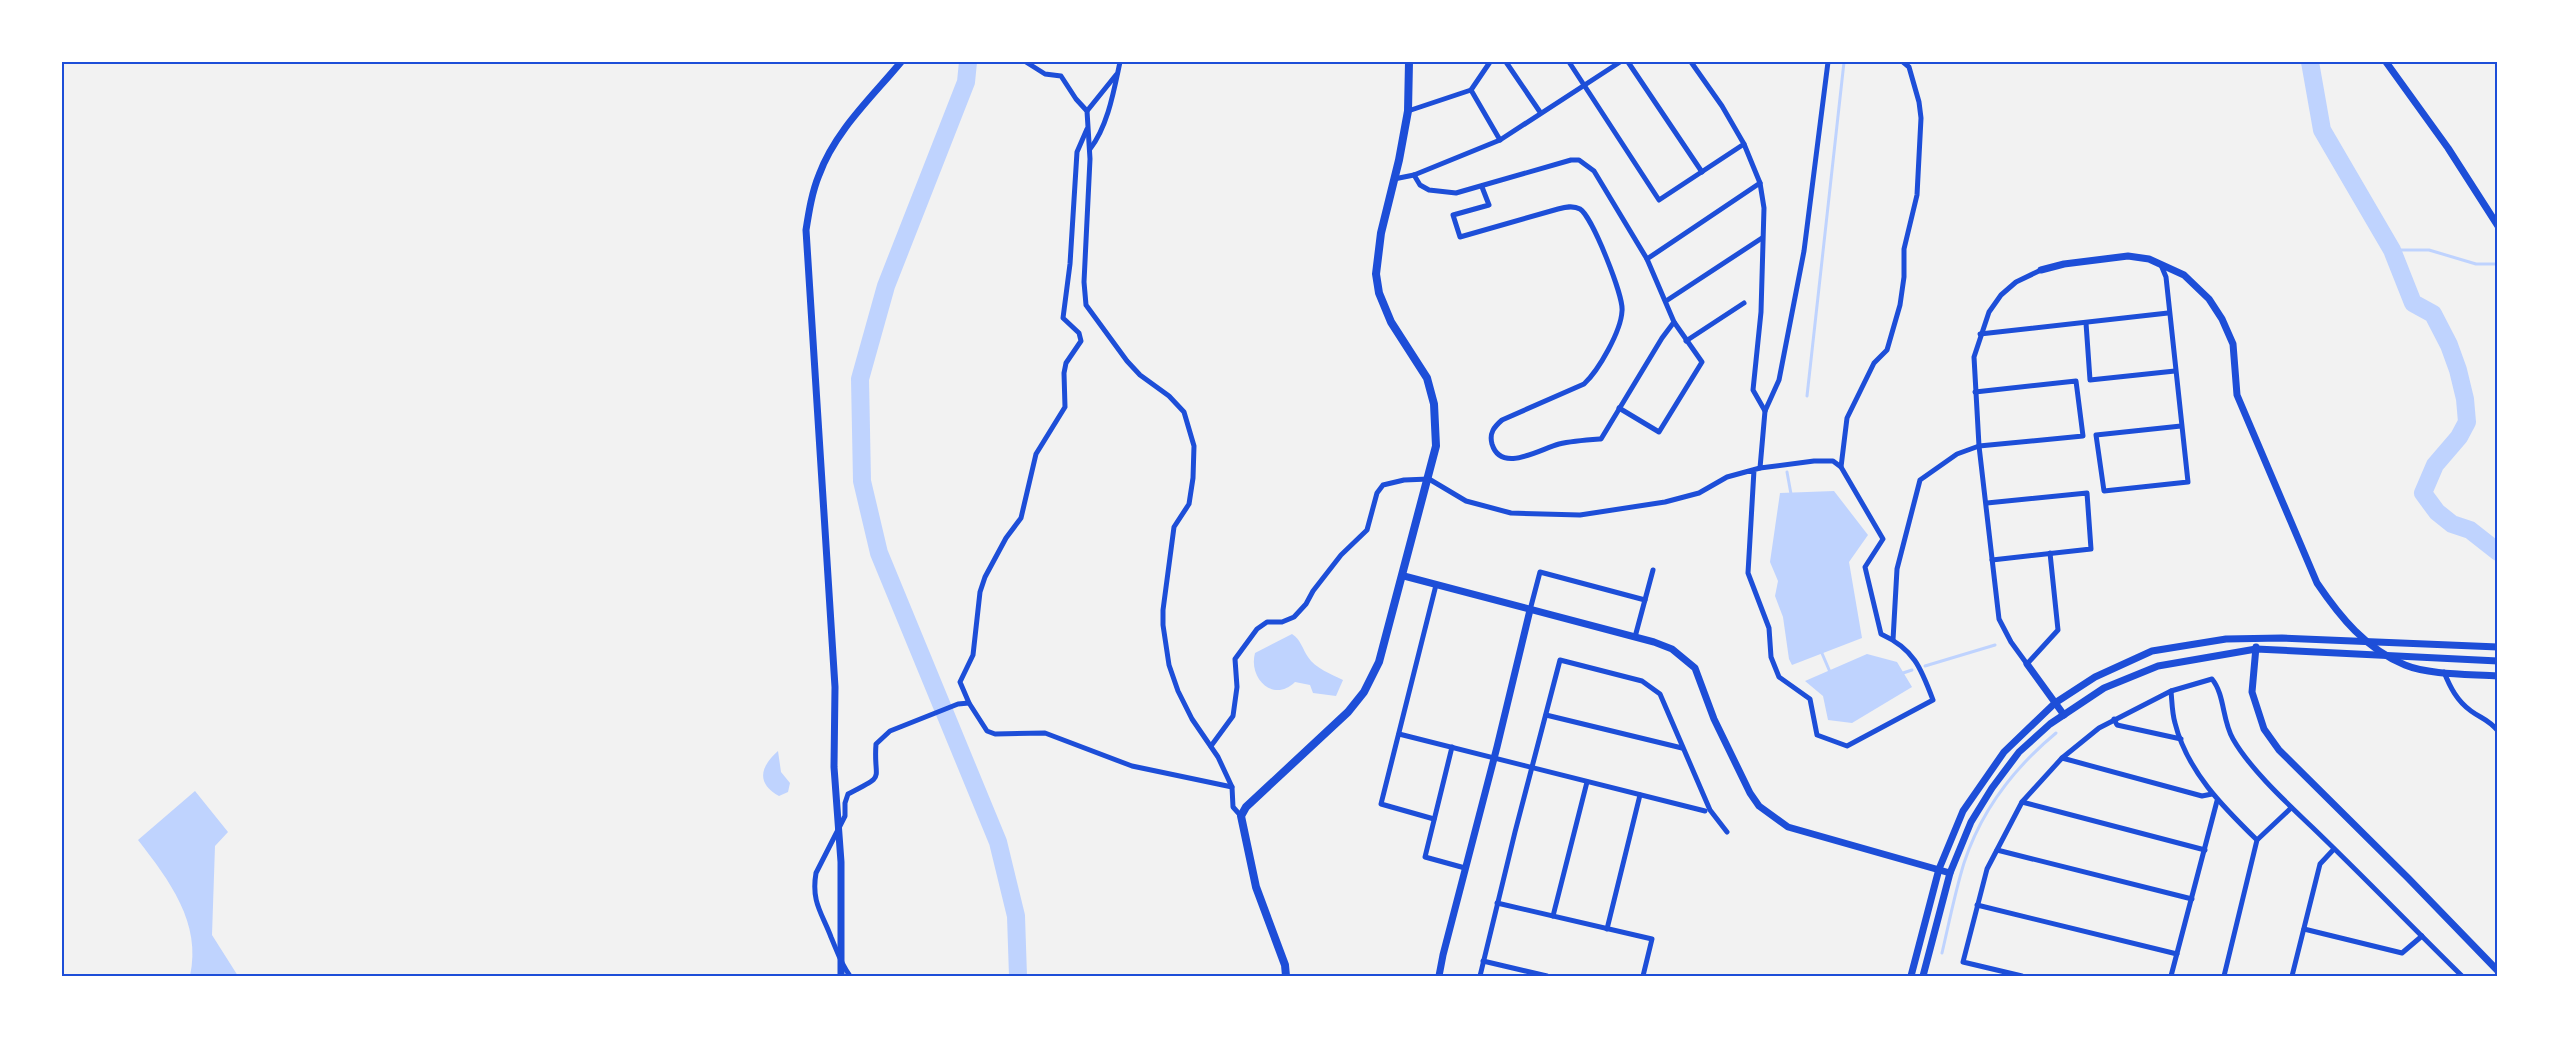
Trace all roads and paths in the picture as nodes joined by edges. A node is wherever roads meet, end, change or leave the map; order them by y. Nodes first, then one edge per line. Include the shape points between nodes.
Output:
1 (901, 62) edge
2 (1026, 62) edge
3 (1120, 62) edge
4 (1409, 62) edge
5 (1490, 62) edge
6 (1506, 62) edge
7 (1569, 62) edge
8 (1620, 62) edge
9 (1628, 62) edge
10 (1691, 62) edge
11 (1828, 62) edge
12 (1903, 62) edge
13 (1916, 62) edge
14 (2386, 62) edge
15 (1909, 68) junction
16 (1117, 73) junction
17 (1584, 86) junction
18 (1471, 90) junction
19 (1087, 111) junction
20 (1408, 111) junction
21 (1539, 112) junction
22 (1087, 129) junction
23 (1500, 140) junction
24 (1744, 144) junction
25 (1090, 149) junction
26 (1702, 172) junction
27 (1414, 175) junction
28 (1394, 179) junction
29 (1760, 183) junction
30 (1482, 187) junction
31 (2498, 226) edge
32 (1762, 238) junction
33 (1647, 259) junction
34 (2160, 263) junction
35 (2041, 270) joint
36 (1666, 301) junction
37 (1744, 303) dead end
38 (2168, 314) junction
39 (1674, 322) junction
40 (2086, 323) junction
41 (1980, 334) junction
42 (1686, 341) junction
43 (2175, 371) junction
44 (1975, 392) junction
45 (1619, 408) junction
46 (1765, 411) junction
47 (2181, 426) junction
48 (1979, 446) junction
49 (1841, 467) junction
50 (1757, 469) junction
51 (1429, 479) junction
52 (1987, 503) junction
53 (2050, 553) junction
54 (1992, 560) junction
55 (1653, 570) dead end
56 (1404, 576) junction
57 (1436, 585) junction
58 (1645, 600) junction
59 (1530, 610) junction
60 (1635, 637) junction
61 (2256, 638) junction
62 (1893, 639) junction
63 (2498, 647) edge
64 (2256, 649) junction
65 (2498, 661) edge
66 (2027, 664) junction
67 (2444, 672) junction
68 (2498, 676) edge
69 (2171, 691) junction
70 (969, 703) junction
71 (2055, 704) junction
72 (1546, 715) junction
73 (2064, 715) junction
74 (2114, 719) junction
75 (2498, 731) edge
76 (1399, 734) junction
77 (2181, 739) junction
78 (1211, 746) junction
79 (1452, 747) junction
80 (1682, 748) junction
81 (1495, 758) junction
82 (2062, 758) junction
83 (1532, 768) junction
84 (1587, 782) junction
85 (1232, 787) junction
86 (2212, 794) junction
87 (1640, 795) junction
88 (2217, 801) junction
89 (2022, 802) junction
90 (2291, 808) junction
91 (1705, 811) dead end
92 (1240, 816) junction
93 (1434, 819) junction
94 (838, 829) junction
95 (1727, 832) dead end
96 (2257, 840) junction
97 (2334, 849) junction
98 (1996, 850) junction
99 (2205, 850) junction
100 (1465, 868) junction
101 (1939, 869) junction
102 (1950, 873) junction
103 (2192, 899) junction
104 (1497, 903) junction
105 (1977, 905) junction
106 (1553, 916) junction
107 (1607, 929) junction
108 (2304, 929) junction
109 (2422, 936) junction
110 (2177, 954) junction
111 (1483, 961) junction
112 (842, 964) junction
113 (2498, 971) edge
114 (841, 976) edge
115 (850, 976) edge
116 (1286, 976) edge
117 (1439, 976) edge
118 (1480, 976) edge
119 (1547, 976) edge
120 (1643, 976) edge
121 (1911, 976) edge
122 (1923, 976) edge
123 (2022, 976) edge
124 (2171, 976) edge
125 (2224, 976) edge
126 (2292, 976) edge
127 (2462, 976) edge

1 - 94 street via 828,155 812,197 806,230 835,687
2 - 19 street via 1045,74 1061,76
3 - 16 street
4 - 20 main road
5 - 18 street
6 - 21 street
7 - 17 street
8 - 17 street
9 - 26 street
10 - 24 street
11 - 46 street via 1804,251 1779,380
12 - 15 street
13 - 15 street
14 - 31 street
15 - 49 street via 1921,118 1917,195 1904,249 1900,305 1887,350 1874,363 1847,418
16 - 19 street
16 - 25 street via 1099,137
17 - 21 street
17 - 26 street via 1659,200
18 - 20 street
18 - 23 street
19 - 22 street
20 - 28 main road
21 - 23 street
22 - 25 street
22 - 70 street via 1077,152 1063,318 1082,341 1066,363 1065,407 1036,454 1021,518 1006,538 980,592 974,656 960,682
23 - 27 street
24 - 26 street
24 - 29 street
25 - 78 street via 1086,305 1127,361 1184,412 1194,446 1189,504 1174,527 1162,610 1169,665 1178,691
27 - 28 street
27 - 30 street via 1420,185 1444,193
28 - 51 main road via 1376,274 1391,322 1427,378 1434,404 1436,446
29 - 32 street via 1764,208
29 - 33 street
30 - 33 street via 1579,160 1593,171
30 - 45 street via 1489,205 1453,215 1460,237 1558,209 1581,209 1600,243 1622,302 1619,326 1591,377 1584,384 1502,420 1492,432 1493,448 1503,457 1513,459 1560,444 1601,439
32 - 36 street
32 - 46 street via 1761,312 1753,390
33 - 36 street
34 - 35 street via 2128,256
34 - 38 street via 2166,277
34 - 67 street via 2184,275 2209,299 2222,319 2233,344 2237,394 2317,583 2336,611 2374,648 2406,666
35 - 41 street via 2016,282 2001,295
36 - 39 street
37 - 42 street
38 - 40 street
38 - 43 street
39 - 42 street
39 - 45 street
40 - 41 street
40 - 43 street via 2090,380
41 - 44 street via 1974,357
42 - 45 street via 1702,362 1659,432
43 - 47 street
44 - 48 street
44 - 48 street via 2076,381 2083,436
46 - 50 street
47 - 47 street via 2096,435 2104,491 2187,482
48 - 52 street
48 - 62 street via 1957,454 1920,480 1896,569
49 - 50 street via 1833,461 1814,461
49 - 62 street via 1883,539 1865,567 1881,634
50 - 51 street via 1727,477 1699,493 1665,502 1580,515 1510,513 1466,501
50 - 62 street via 1748,573 1769,628 1771,657 1779,677 1810,699 1817,735 1847,746 1933,700 1914,656
51 - 56 main road
51 - 78 street via 1383,484 1367,530 1341,555 1306,604 1294,617 1267,622 1257,629 1235,658 1233,716
52 - 53 street via 2087,493 2091,549
52 - 54 street
53 - 54 street
53 - 66 street via 2058,630
54 - 66 street via 1999,618
55 - 58 street
56 - 57 street
56 - 92 main road via 1379,662 1364,692
57 - 59 street
57 - 76 street
58 - 59 street via 1540,572
58 - 60 street
59 - 60 street
59 - 81 street
60 - 101 street via 1672,649 1695,669 1714,719 1759,806 1788,827
61 - 63 street
61 - 64 street
61 - 71 street via 2152,651 2095,677
64 - 65 street
64 - 73 street via 2158,666 2104,688
64 - 113 street via 2252,692 2264,729 2279,750
66 - 71 street
67 - 68 street
67 - 75 street via 2460,700
69 - 74 street
69 - 77 street
69 - 90 street via 2212,679 2219,687 2232,739
70 - 85 street via 987,731 995,734 1045,733 1132,766
70 - 94 street via 890,731 876,744 879,772 874,781 848,795 845,816
71 - 73 street
71 - 101 street via 2004,752 1963,811
72 - 80 street
72 - 80 street via 1560,660 1642,681 1660,694
72 - 83 street
73 - 102 street via 2019,752 1992,788 1971,822
74 - 77 street via 2117,724
74 - 82 street
76 - 79 street
76 - 93 street via 1381,804
77 - 86 street
78 - 85 street
79 - 81 street
79 - 93 street
80 - 95 street via 1710,810
81 - 83 street
81 - 100 street
82 - 86 street via 2202,796
82 - 89 street
83 - 84 street
83 - 104 street
84 - 87 street
84 - 106 street
85 - 92 street via 1233,807
86 - 88 street
87 - 91 street
87 - 107 street
88 - 96 street
88 - 99 street
89 - 98 street
89 - 99 street
90 - 96 street
90 - 97 street
92 - 116 main road via 1256,887
93 - 100 street via 1425,857
94 - 112 street
94 - 112 street via 814,884 820,915
96 - 125 street
97 - 108 street via 2320,864
97 - 109 street
98 - 103 street
98 - 105 street
99 - 103 street
100 - 117 street
101 - 102 street
101 - 121 street
102 - 122 street
103 - 110 street
104 - 106 street
104 - 111 street
105 - 110 street
105 - 123 street via 1963,962
106 - 107 street
107 - 120 street via 1652,939
108 - 109 street via 2402,953
108 - 126 street
109 - 127 street
110 - 124 street
111 - 118 street
111 - 119 street
112 - 114 street
112 - 115 street

